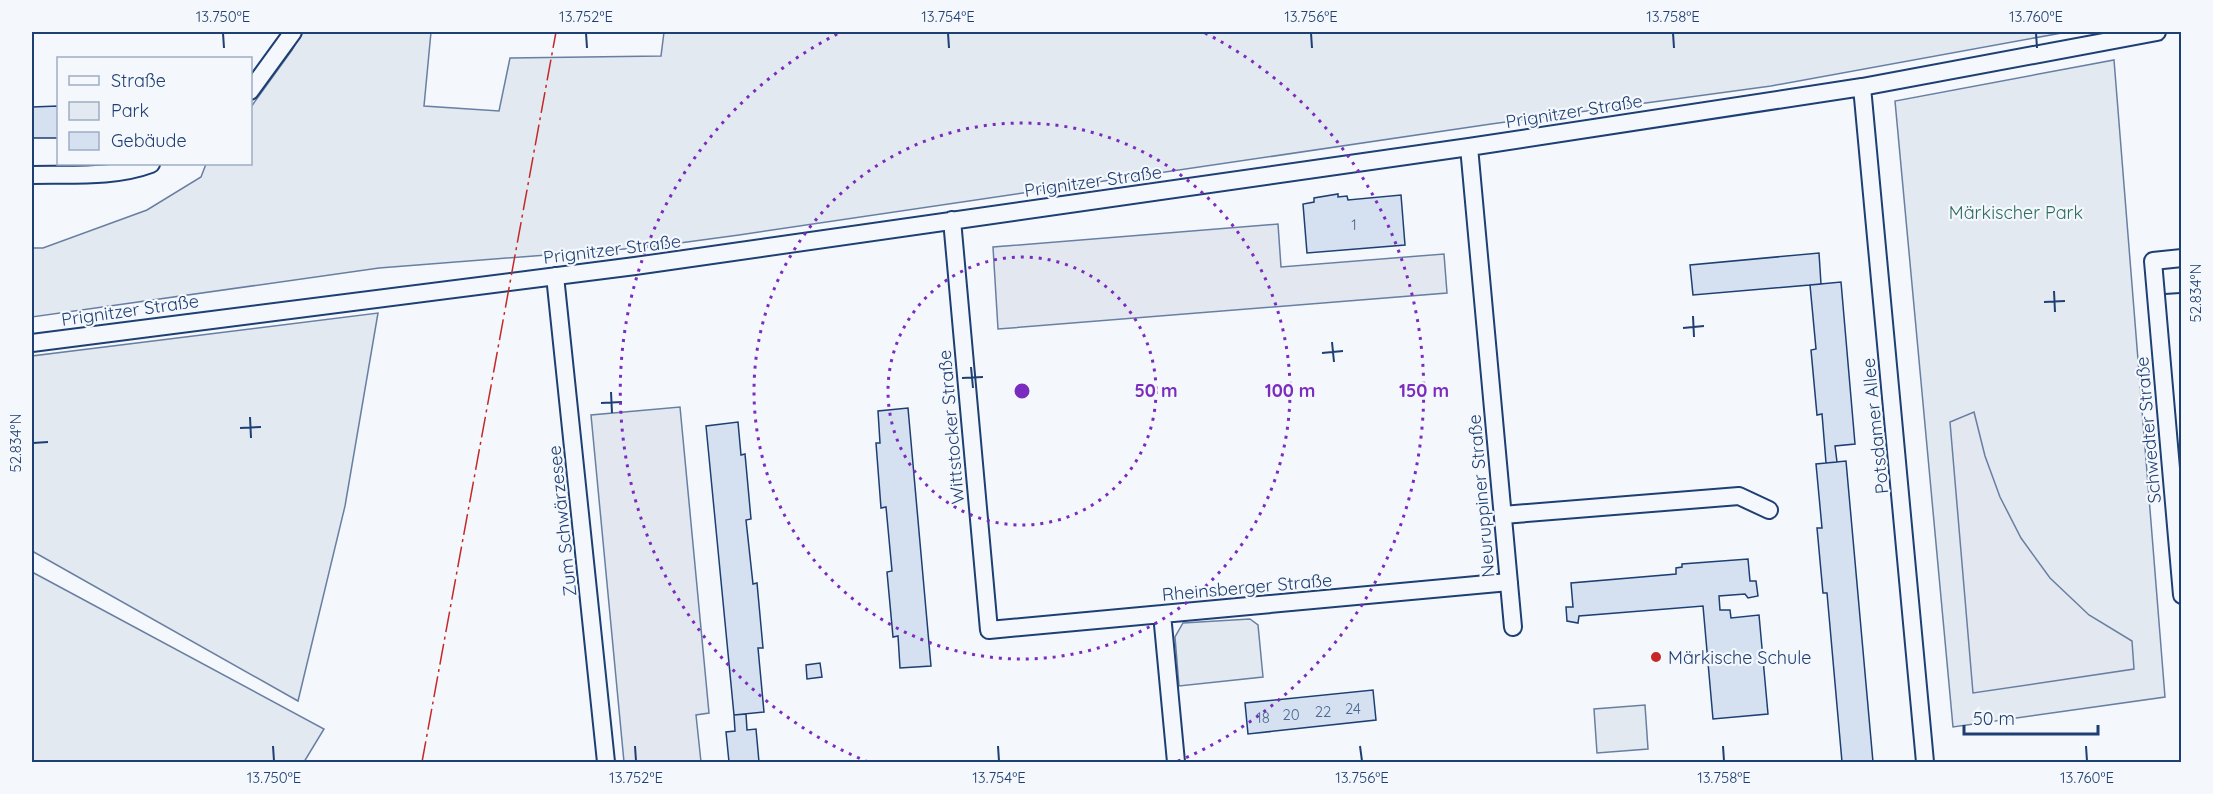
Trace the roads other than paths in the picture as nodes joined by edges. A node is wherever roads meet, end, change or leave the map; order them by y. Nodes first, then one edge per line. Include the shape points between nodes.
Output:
1 (293, 32) edge
2 (2157, 32) edge
3 (1862, 87) junction
4 (252, 88) edge
5 (1469, 147) junction
6 (148, 165) edge
7 (32, 175) edge
8 (952, 220) junction
9 (2181, 258) edge
10 (555, 276) junction
11 (32, 343) edge
12 (1769, 510) dead end
13 (1503, 515) junction
14 (1509, 582) junction
15 (2181, 595) edge
16 (1162, 614) junction
17 (1513, 627) dead end
18 (989, 630) joint
19 (606, 762) edge
20 (1176, 762) edge
21 (1925, 762) edge

1 - 4 street
2 - 3 street, Prignitzer Straße
3 - 5 street, Prignitzer Straße
3 - 21 street, Potsdamer Allee
5 - 8 street, Prignitzer Straße
5 - 13 street, Neuruppiner Straße
6 - 7 street via 106,173
8 - 10 street, Prignitzer Straße
8 - 18 street, Wittstocker Straße
9 - 15 street, Schwedter Straße via 2153,261
10 - 11 street, Prignitzer Straße
10 - 19 street, Zum Schwärzesee
12 - 13 street via 1738,496
13 - 14 street, Neuruppiner Straße
14 - 16 street, Rheinsberger Straße
14 - 17 street, Neuruppiner Straße
16 - 18 street, Rheinsberger Straße
16 - 20 street

